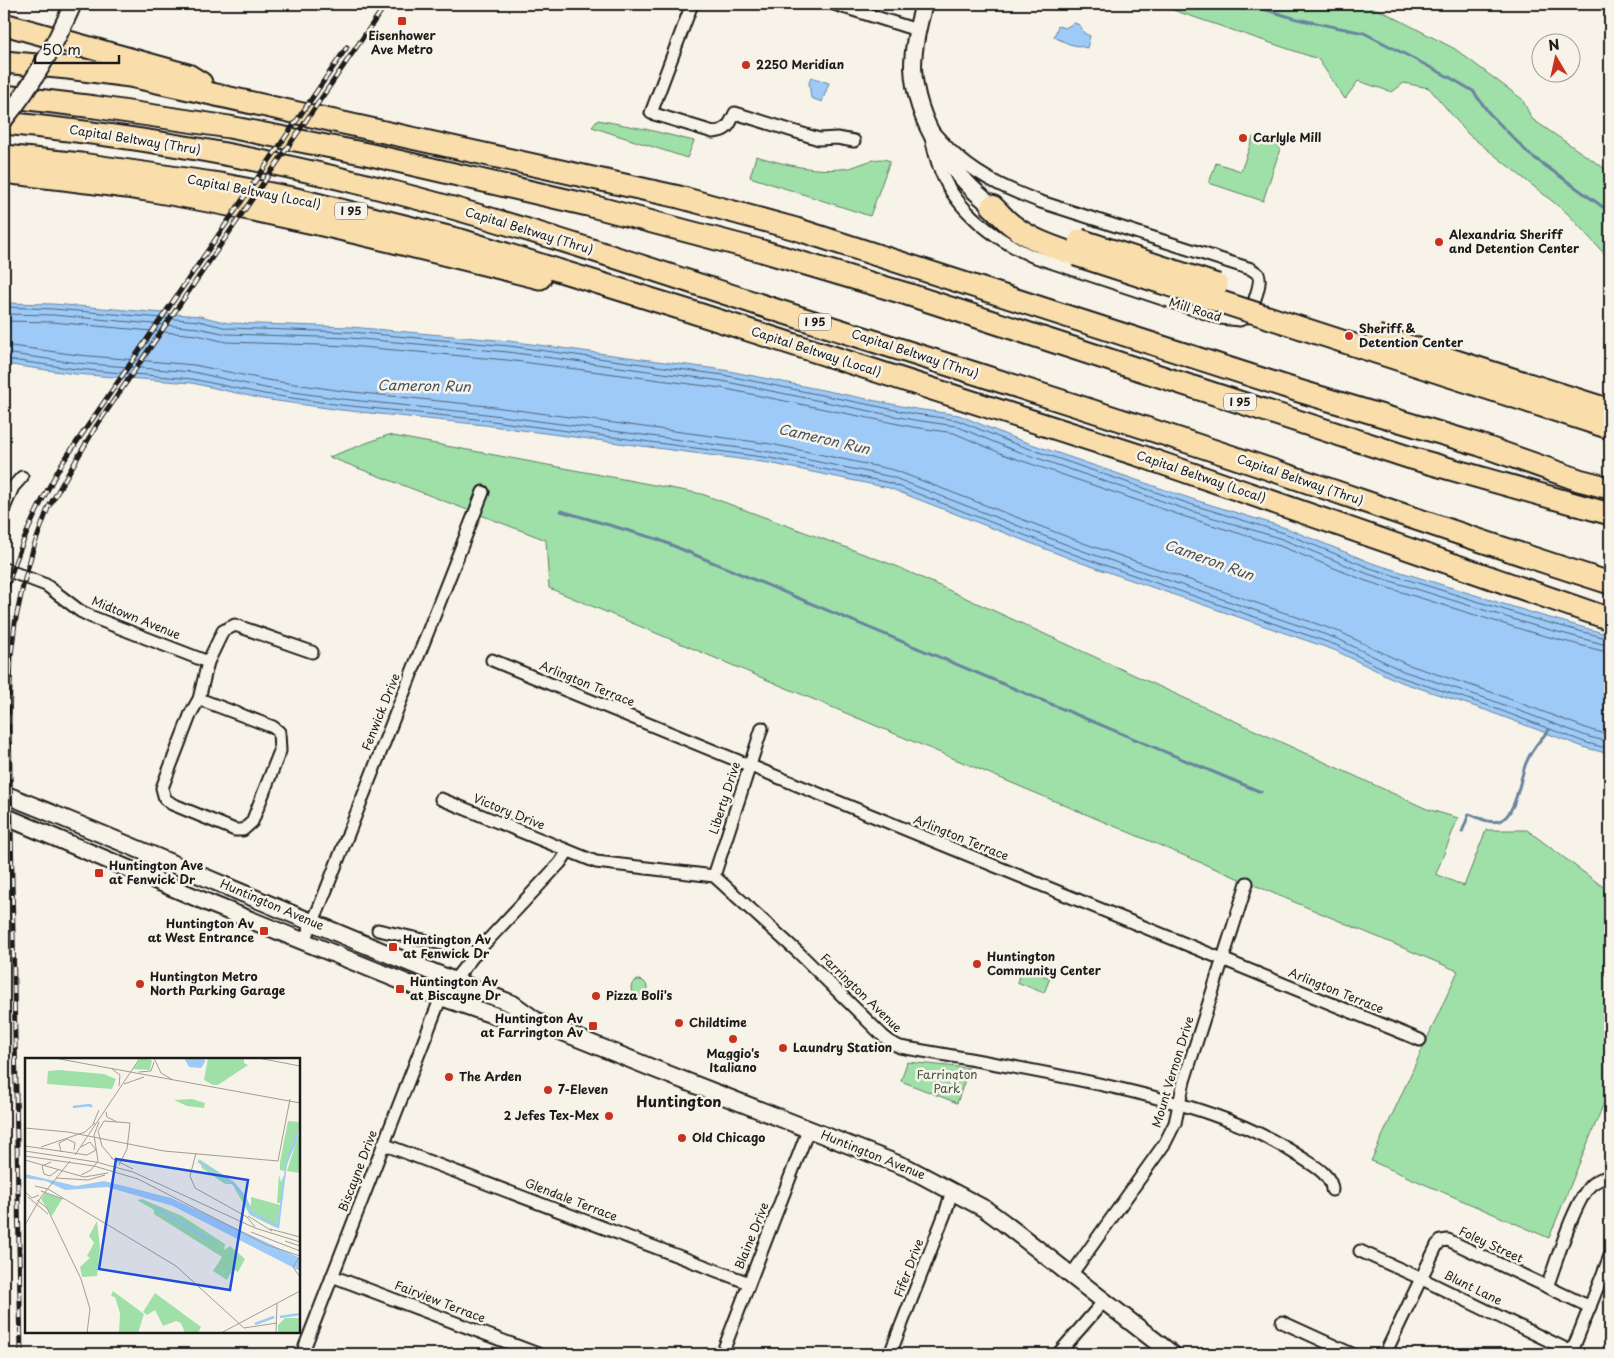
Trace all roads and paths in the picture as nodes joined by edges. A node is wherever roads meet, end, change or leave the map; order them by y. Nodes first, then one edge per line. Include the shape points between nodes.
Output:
1 (73, 4) edge
2 (692, 4) edge
3 (834, 4) edge
4 (924, 4) edge
5 (4, 24) edge
6 (917, 30) junction
7 (4, 62) edge
8 (4, 96) edge
9 (223, 96) junction
10 (4, 121) edge
11 (929, 127) junction
12 (854, 141) dead end
13 (4, 156) edge
14 (4, 172) edge
15 (992, 206) joint
16 (1078, 248) junction
17 (689, 311) junction
18 (1610, 410) edge
19 (1610, 428) edge
20 (1480, 445) junction
21 (1411, 458) junction
22 (1610, 473) edge
23 (22, 477) dead end
24 (1610, 488) edge
25 (483, 492) dead end
26 (4, 508) edge
27 (1610, 514) edge
28 (1610, 527) edge
29 (4, 569) edge
30 (1610, 583) edge
31 (1610, 619) edge
32 (312, 652) dead end
33 (492, 660) dead end
34 (208, 662) junction
35 (199, 699) junction
36 (762, 728) dead end
37 (750, 766) junction
38 (4, 794) edge
39 (441, 799) dead end
40 (4, 816) edge
41 (568, 851) junction
42 (714, 876) junction
43 (1247, 883) dead end
44 (312, 922) junction
45 (378, 930) dead end
46 (303, 942) junction
47 (475, 954) junction
48 (1223, 960) junction
49 (454, 981) junction
50 (441, 997) junction
51 (538, 1022) junction
52 (1420, 1040) dead end
53 (1179, 1104) junction
54 (809, 1128) junction
55 (383, 1144) junction
56 (1610, 1178) edge
57 (1332, 1190) dead end
58 (952, 1191) junction
59 (1360, 1251) dead end
60 (1610, 1256) edge
61 (1071, 1275) junction
62 (332, 1276) junction
63 (1420, 1278) junction
64 (748, 1283) junction
65 (1547, 1287) junction
66 (1104, 1301) junction
67 (1590, 1307) junction
68 (1282, 1322) dead end
69 (1572, 1353) edge
70 (302, 1354) edge
71 (538, 1354) edge
72 (722, 1354) edge
73 (890, 1354) edge
74 (1058, 1354) edge
75 (1172, 1354) edge
76 (1352, 1354) edge
77 (1385, 1354) edge

1 - 10 main road, bridge via 44,63
2 - 12 street via 650,113 714,132 723,131 735,113 819,139
3 - 6 street
4 - 6 main road, Mill Road
5 - 9 highway via 188,75
6 - 11 main road, Mill Road via 914,76 921,109
7 - 9 highway, I 95 via 130,76
8 - 21 highway, Capital Beltway (Thru) / I 95 via 230,127 367,154 588,205 907,294
9 - 20 highway, I 95 via 678,197 796,229 1299,391
10 - 30 highway, Capital Beltway (Thru) / I 95 via 260,161 401,194 493,220 1112,417
11 - 11 street, Mill Road via 938,164 953,192 977,221 1007,244 1032,256 1220,318 1240,320 1249,316 1259,280 1251,268 1014,192 960,159
11 - 15 main road, Mill Road via 958,174
13 - 17 highway, Capital Beltway (Local) / I 95 via 159,175 292,198 464,241
14 - 17 highway via 146,190 270,214
15 - 16 highway via 1027,236 1048,245
16 - 18 highway, bridge
16 - 19 highway, bridge
17 - 31 highway, Capital Beltway (Local) / I 95 via 1138,455
20 - 22 highway
20 - 24 highway, I 95
21 - 27 highway, Capital Beltway (Thru) / I 95
21 - 28 highway
23 - 26 street via 13,487
25 - 44 street, Fenwick Drive
29 - 34 street, Midtown Avenue via 46,585 92,617
32 - 34 street via 235,624 223,631
33 - 37 street, Arlington Terrace
34 - 35 street
35 - 35 street via 162,788 165,799 236,830 243,830 252,822 280,751 280,732 273,726
36 - 37 street, Liberty Drive
37 - 42 street, Liberty Drive
37 - 48 street, Arlington Terrace
38 - 44 main road, Huntington Avenue via 131,844
39 - 41 street, Victory Drive
40 - 46 main road, Huntington Avenue
41 - 42 street via 596,862
41 - 47 street
42 - 53 street, Farrington Avenue via 883,1036 900,1047 1044,1071
43 - 48 street, Mount Vernon Drive
44 - 46 street, Fenwick Drive
44 - 49 main road, Huntington Avenue
45 - 47 street
46 - 50 main road, Huntington Avenue
47 - 49 street
48 - 52 street, Arlington Terrace
48 - 53 street, Mount Vernon Drive
49 - 50 street
49 - 51 main road, Huntington Avenue via 514,1004
50 - 51 main road, Huntington Avenue via 505,1019
50 - 55 street, Biscayne Drive
51 - 54 main road, Huntington Avenue
53 - 57 street, Farrington Avenue via 1265,1136 1318,1168 1327,1177
53 - 61 street, Mount Vernon Drive via 1165,1143
54 - 58 main road, Huntington Avenue via 908,1168
54 - 64 street, Blaine Drive
55 - 62 street, Biscayne Drive
55 - 64 street, Glendale Terrace
56 - 65 street via 1593,1183 1581,1199
58 - 61 main road, Huntington Avenue via 985,1209
58 - 73 street, Fifer Drive
59 - 63 street, Blunt Lane
60 - 67 street
61 - 66 main road, Huntington Avenue
62 - 70 street, Biscayne Drive
62 - 71 street, Fairview Terrace
63 - 65 street, Foley Street via 1436,1245 1448,1240
63 - 69 street, Blunt Lane
63 - 77 street, Foley Street
64 - 72 street, Blaine Drive
65 - 67 street, Foley Street
66 - 74 street
66 - 75 main road, Huntington Avenue
67 - 69 street
68 - 76 street

